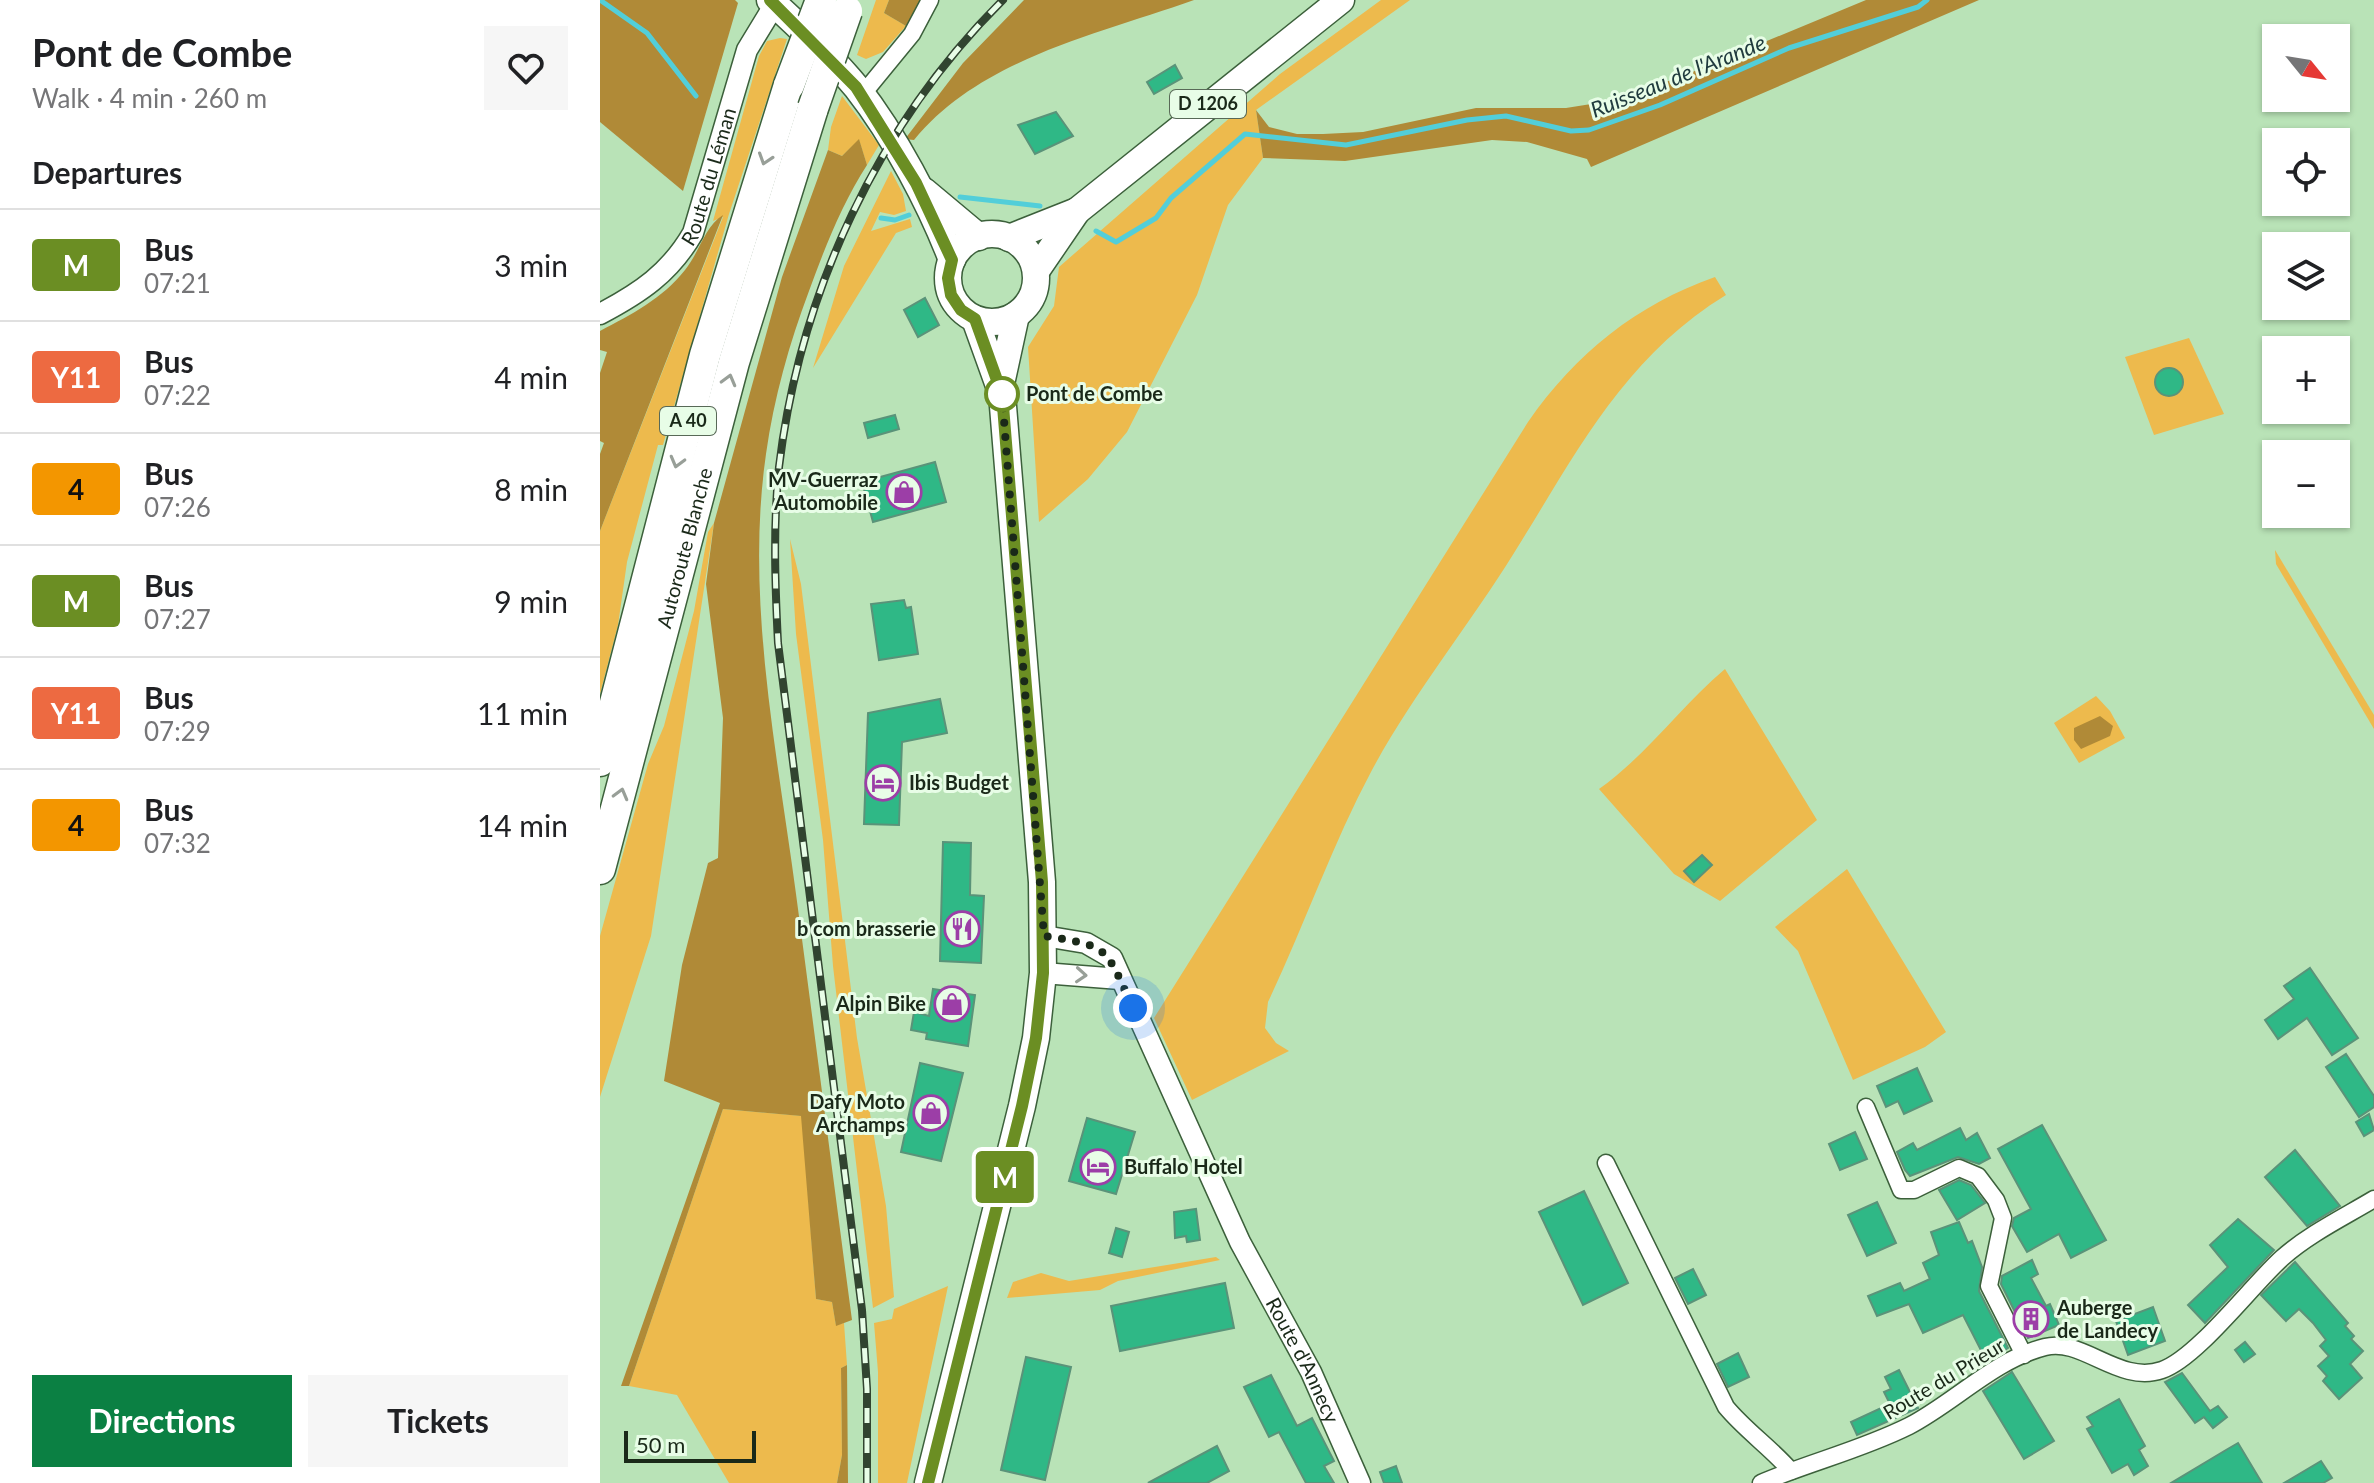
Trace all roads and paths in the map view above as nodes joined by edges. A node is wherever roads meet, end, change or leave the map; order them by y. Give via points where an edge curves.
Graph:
1 (930, 0) edge
2 (1341, 0) edge
3 (772, 2) edge
4 (839, 4) edge
5 (862, 95) junction
6 (916, 183) junction
7 (1077, 211) junction
8 (979, 237) junction
9 (1009, 238) junction
10 (952, 260) junction
11 (1036, 271) junction
12 (600, 314) edge
13 (1016, 315) junction
14 (975, 319) junction
15 (1001, 384) junction
16 (600, 761) edge
17 (600, 869) edge
18 (1044, 936) junction
19 (1043, 973) junction
20 (1120, 979) junction
21 (1866, 1107) dead end
22 (1606, 1163) dead end
23 (2374, 1199) edge
24 (2024, 1355) junction
25 (1791, 1471) junction
26 (928, 1483) edge
27 (1360, 1483) edge
28 (1761, 1483) edge

1 - 5 street via 912,34
2 - 7 main road, D 1206
3 - 5 main road
3 - 12 street, Route du Léman via 747,50 693,233 678,258 650,285
4 -> 16 highway, Autoroute Blanche / A 40, bridge via 789,85 705,355
17 -> 4 highway, Autoroute Blanche / A 40, bridge via 734,362 813,108
5 - 6 main road
6 - 8 main road
6 - 10 main road
7 - 9 main road, D 1206
7 - 11 main road, D 1206
8 - 9 main road
8 - 10 main road
9 - 11 main road via 1028,253
10 - 14 main road via 951,295
11 - 13 main road via 1030,300
13 - 14 main road via 993,323
13 - 15 main road
14 - 15 main road
15 - 18 main road
18 - 19 main road
18 - 20 street, Route d'Annecy via 1103,950
19 -> 20 street
19 - 26 main road via 1022,1106
20 - 27 street, Route d'Annecy via 1240,1242 1317,1384
21 - 24 street via 1901,1190 1914,1190 1959,1168 1978,1176 1996,1200 2003,1218 1989,1286
22 - 25 street via 1726,1407
23 - 24 street, Route du Prieur via 2281,1259 2196,1344 2161,1370 2136,1373 2050,1345
24 - 25 street, Route du Prieur via 1910,1425 1867,1446
25 - 28 street, Route du Prieur

